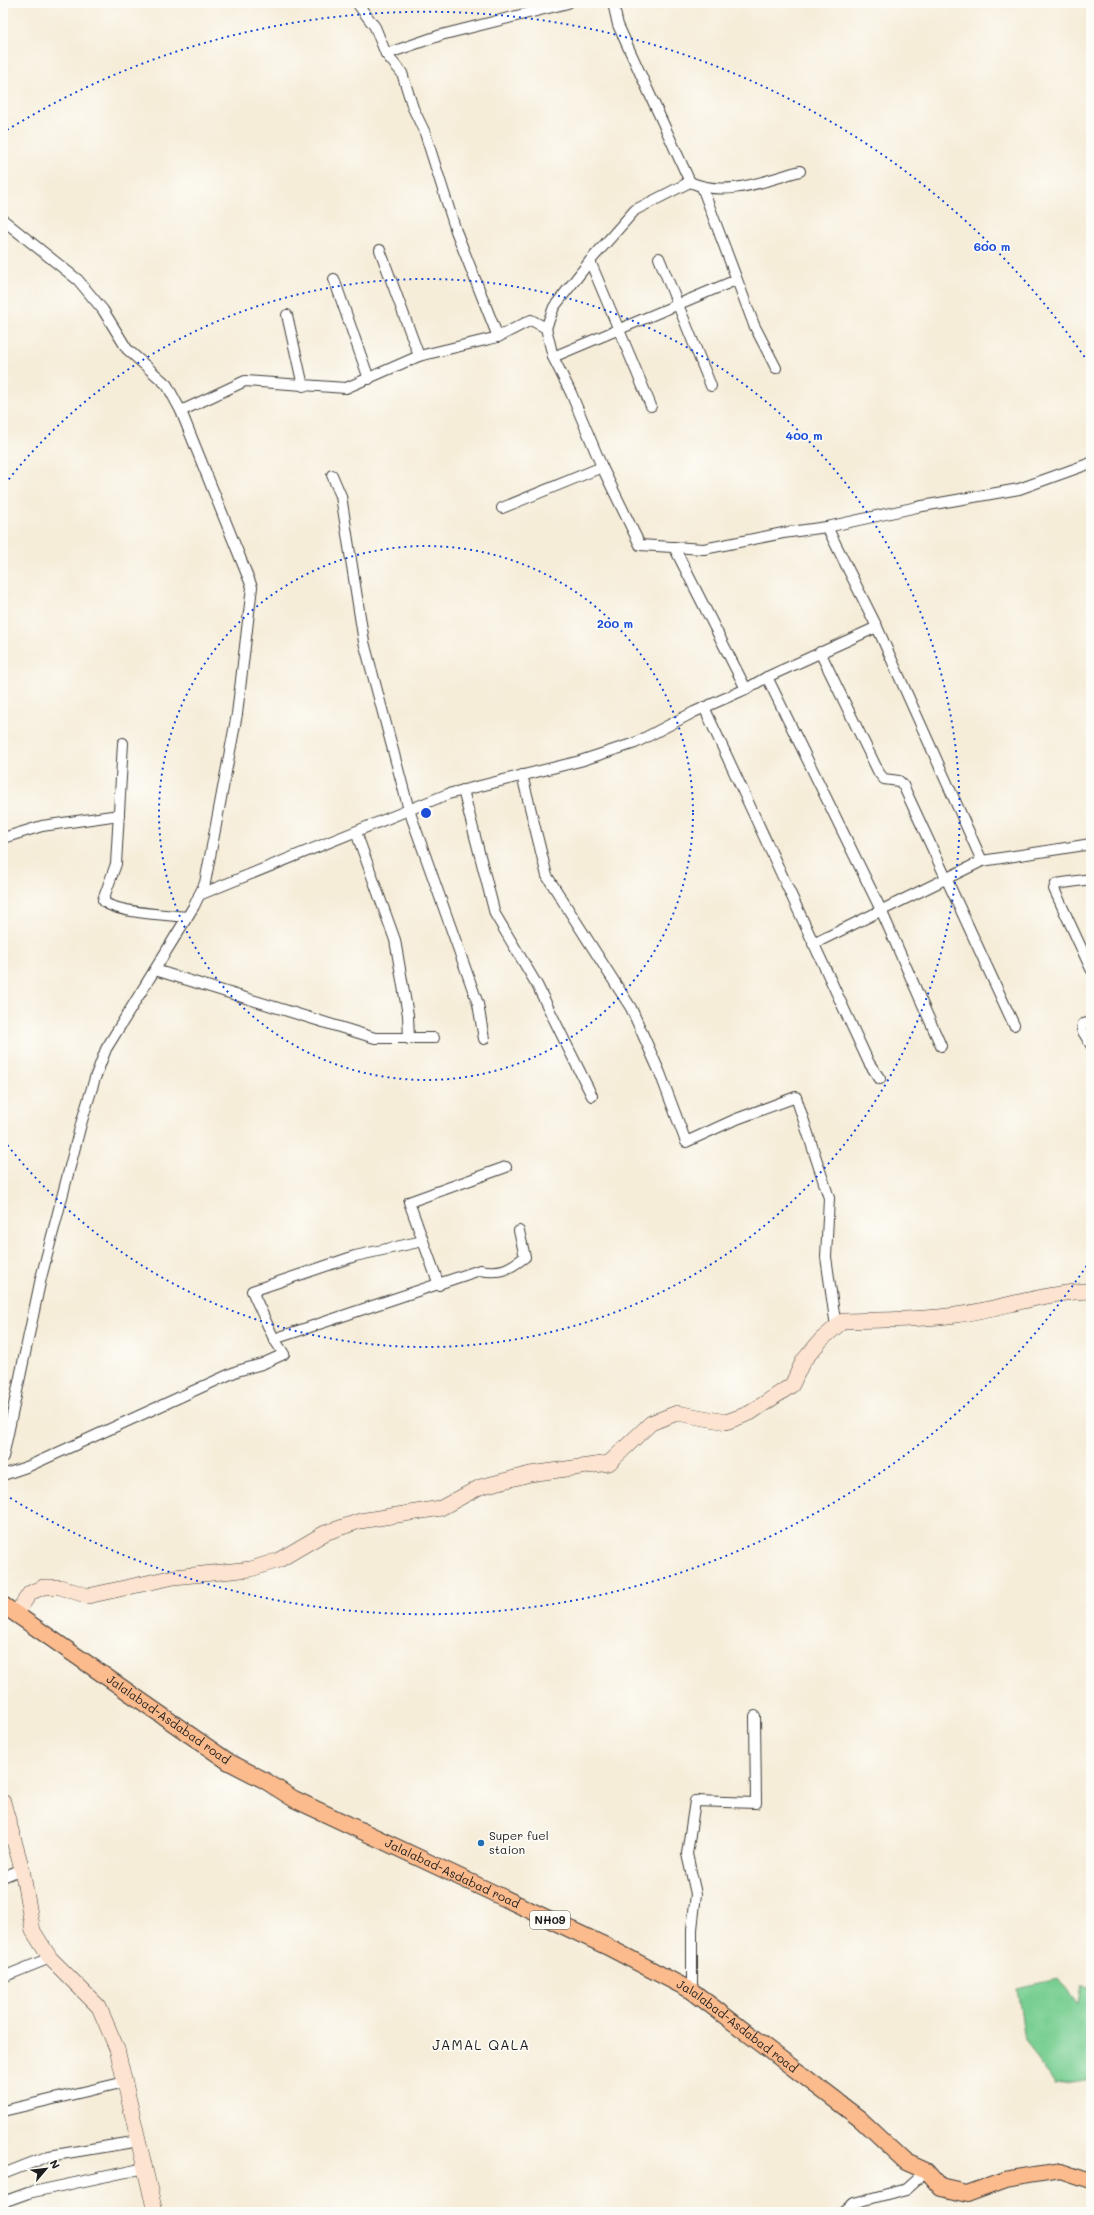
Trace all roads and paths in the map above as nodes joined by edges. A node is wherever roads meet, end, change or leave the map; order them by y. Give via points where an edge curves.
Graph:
1 (357, 3) edge
2 (568, 3) edge
3 (613, 3) edge
4 (386, 54) junction
5 (800, 171) dead end
6 (690, 182) junction
7 (702, 187) junction
8 (3, 220) edge
9 (380, 250) dead end
10 (659, 258) dead end
11 (590, 261) junction
12 (334, 279) dead end
13 (736, 280) junction
14 (677, 305) junction
15 (287, 315) dead end
16 (546, 328) junction
17 (618, 330) junction
18 (498, 336) junction
19 (419, 356) junction
20 (553, 357) junction
21 (776, 368) dead end
22 (369, 379) junction
23 (303, 386) junction
24 (711, 386) dead end
25 (650, 406) dead end
26 (181, 411) junction
27 (1091, 463) edge
28 (602, 467) junction
29 (332, 475) dead end
30 (502, 508) dead end
31 (828, 527) junction
32 (674, 546) junction
33 (877, 627) junction
34 (820, 652) junction
35 (767, 677) junction
36 (746, 689) junction
37 (704, 707) junction
38 (123, 743) dead end
39 (522, 775) junction
40 (463, 790) junction
41 (409, 810) junction
42 (119, 815) junction
43 (356, 832) junction
44 (3, 838) edge
45 (1091, 844) edge
46 (982, 861) junction
47 (947, 878) junction
48 (1091, 879) edge
49 (199, 895) junction
50 (881, 910) junction
51 (187, 917) junction
52 (813, 944) junction
53 (1091, 969) edge
54 (155, 970) junction
55 (1091, 1022) edge
56 (1014, 1025) dead end
57 (434, 1038) dead end
58 (409, 1039) junction
59 (484, 1039) dead end
60 (1091, 1045) edge
61 (941, 1046) dead end
62 (880, 1079) dead end
63 (592, 1096) dead end
64 (506, 1167) dead end
65 (519, 1231) dead end
66 (422, 1241) junction
67 (439, 1286) junction
68 (1091, 1291) edge
69 (836, 1328) junction
70 (274, 1339) junction
71 (3, 1457) edge
72 (3, 1475) edge
73 (7, 1609) edge
74 (755, 1716) dead end
75 (3, 1802) edge
76 (22, 1870) junction
77 (3, 1877) edge
78 (50, 1958) junction
79 (3, 1977) edge
80 (692, 1991) junction
81 (125, 2082) junction
82 (3, 2111) edge
83 (139, 2141) junction
84 (145, 2168) junction
85 (926, 2171) junction
86 (3, 2174) edge
87 (1091, 2181) edge
88 (3, 2202) edge
89 (155, 2212) edge
90 (843, 2212) edge

1 - 4 street via 375,27
2 - 4 street via 441,35
3 - 6 street via 618,25
4 - 18 street via 402,73 413,108 425,132 456,231
5 - 7 street via 733,189
6 - 7 street
6 - 11 street via 635,210
7 - 13 street
8 - 26 street via 78,280 104,310 127,350 167,385
9 - 19 street
10 - 14 street
11 - 16 street via 554,306
11 - 17 street
12 - 22 street
13 - 14 street
13 - 21 street via 754,325
14 - 17 street
14 - 24 street
15 - 23 street
16 - 18 street via 531,320
16 - 20 street
17 - 20 street
17 - 25 street
18 - 19 street
19 - 22 street
20 - 28 street
22 - 23 street via 346,388
23 - 26 street via 245,381
26 - 49 street via 252,587 237,714 205,883
27 - 31 street via 1019,489 918,506
28 - 30 street
28 - 32 street via 640,545
29 - 41 street via 340,496 364,642
31 - 32 street via 704,548
31 - 33 street
32 - 36 street
33 - 34 street
33 - 46 street
34 - 35 street
34 - 47 street via 879,773 884,779 899,781 903,785
35 - 36 street
35 - 50 street
36 - 37 street
37 - 39 street via 635,743 580,761
37 - 52 street
38 - 42 street
39 - 40 street
39 - 69 street via 547,876 631,1008 660,1073 686,1142 734,1120 796,1097 829,1198 826,1257
40 - 41 street
40 - 63 street via 495,914 537,985
41 - 43 street
41 - 59 street via 478,1004
42 - 44 street via 42,826
42 - 51 street via 116,864 103,900 123,910
43 - 49 street
43 - 58 street via 395,940 408,1015
45 - 46 street
46 - 47 street
47 - 50 street
47 - 56 street
48 - 53 street via 1056,884 1054,889
49 - 51 street
50 - 52 street
50 - 61 street
51 - 54 street
52 - 62 street via 869,1063
54 - 58 street via 375,1038
54 - 71 street via 106,1049 81,1124 42,1278
55 - 60 street via 1083,1024 1082,1030
57 - 58 street
64 - 66 street via 409,1202
65 - 67 street via 525,1257 511,1268 495,1273 480,1270
66 - 67 street
66 - 70 street via 355,1256 252,1291
67 - 70 street
68 - 69 street via 1065,1292 957,1315 843,1321
69 - 73 street via 803,1361 792,1385 750,1413 726,1422 678,1414 664,1418 651,1423 609,1463 530,1474 480,1487 441,1508 360,1521 325,1533 279,1560 251,1568 174,1577 88,1596 60,1587 43,1587
70 - 72 street via 284,1354 237,1371 29,1466
73 - 80 main road, Jalalabad-Asdabad road / NH09 via 230,1762 294,1799 608,1947
74 - 80 street via 756,1803 695,1801 687,1854 696,1894 692,1929
75 - 76 street
76 - 77 street
76 - 78 street via 33,1932
78 - 79 street
78 - 81 street via 99,2007 117,2049
80 - 85 main road, Jalalabad-Asdabad road / NH09 via 860,2119 906,2162
81 - 82 street
81 - 83 street
83 - 84 street
83 - 86 street via 49,2156
84 - 88 street via 28,2193
84 - 89 street
85 - 87 main road, Jalalabad-Asdabad road / NH09 via 941,2188 967,2194 1005,2180 1061,2171
85 - 90 street via 906,2189 854,2203

